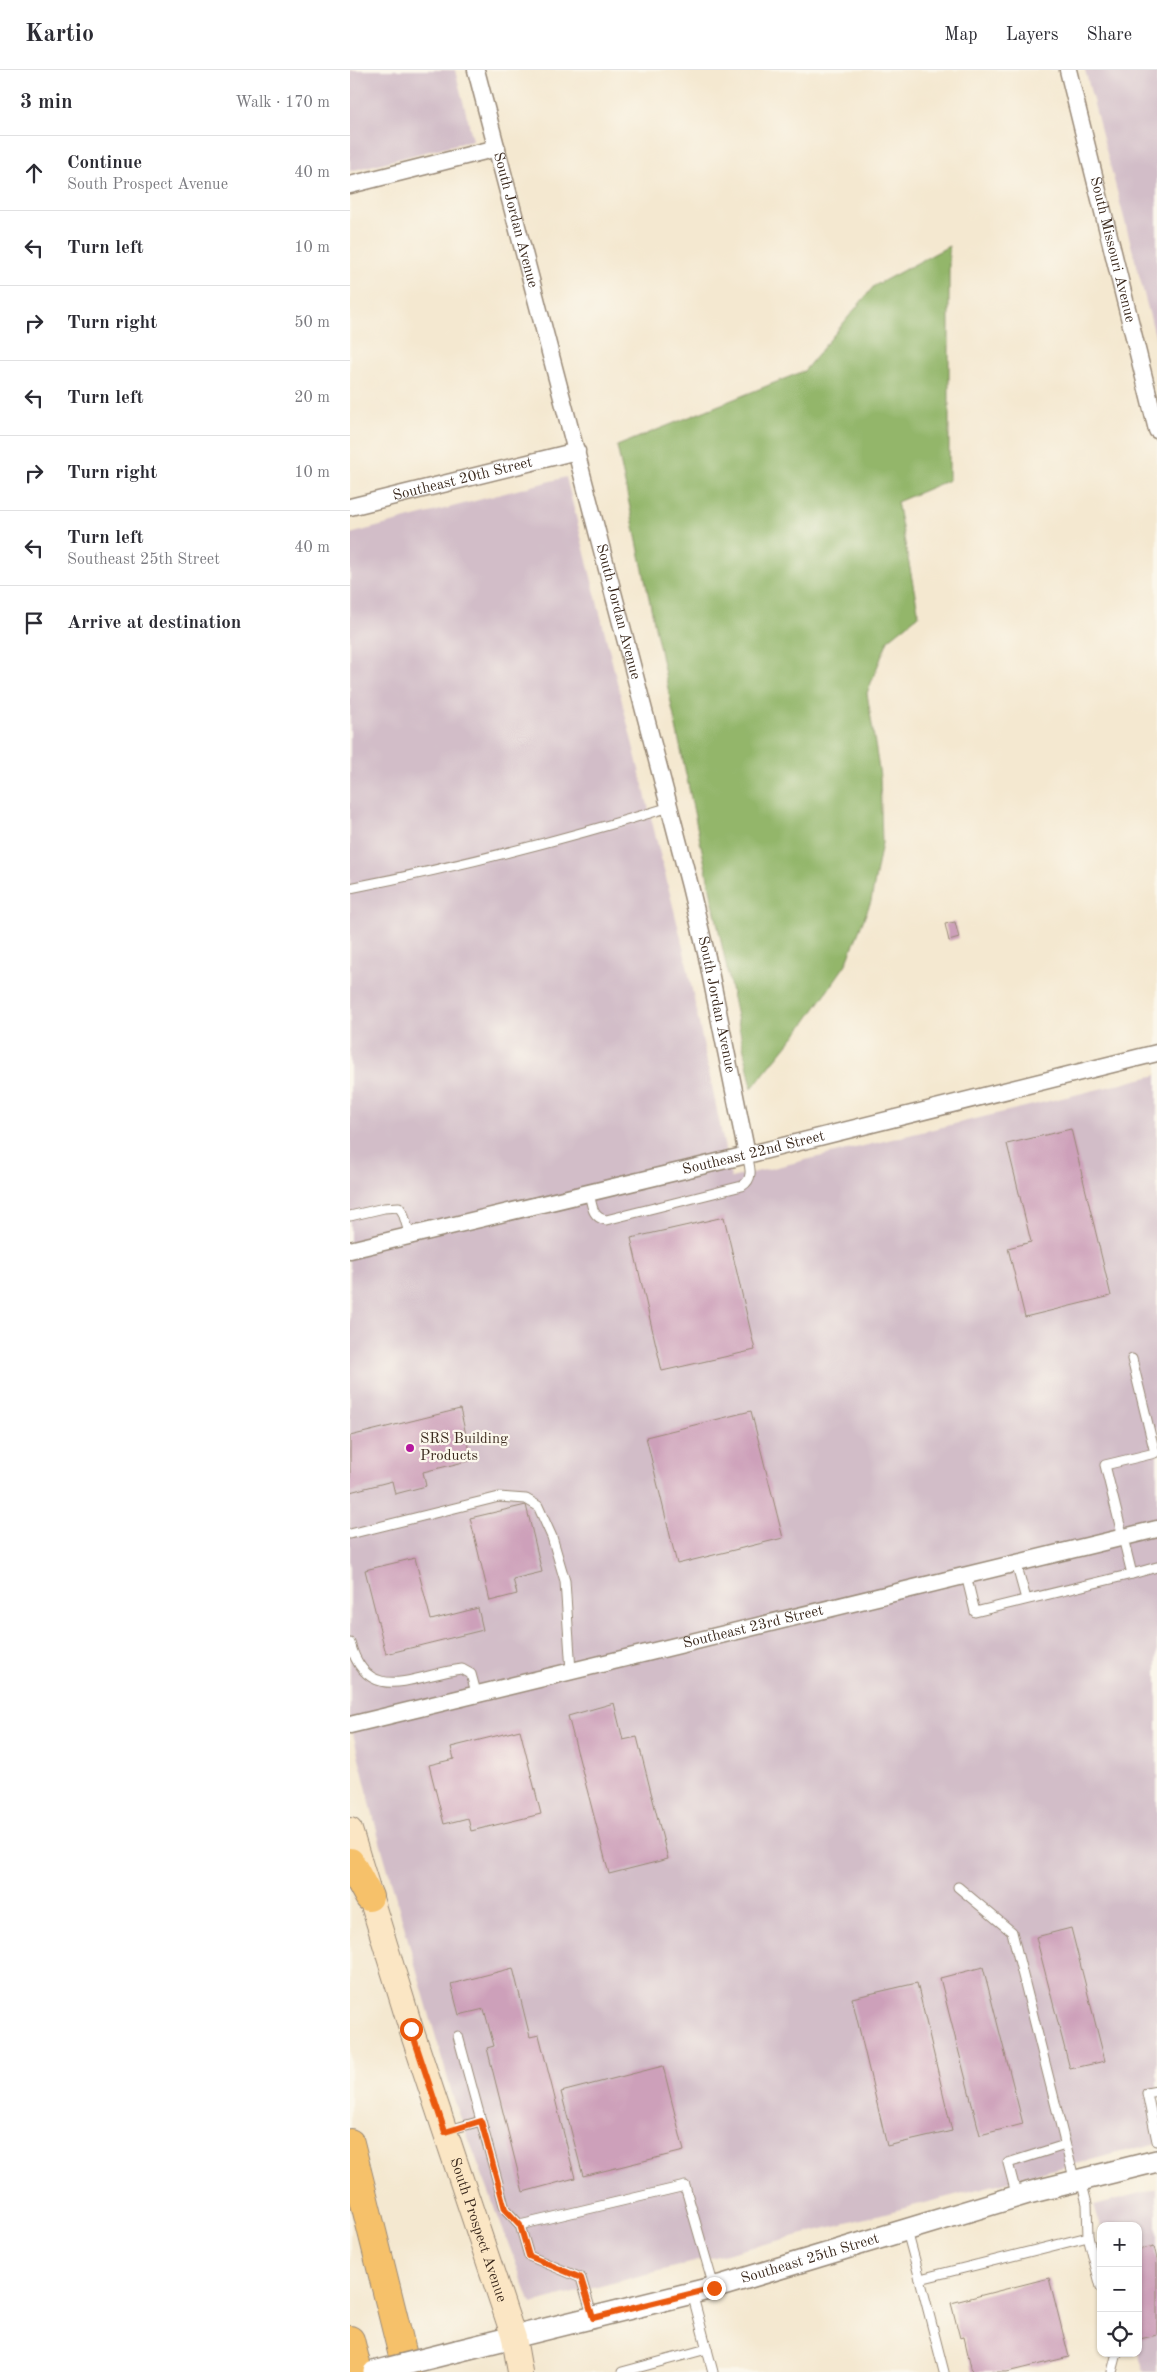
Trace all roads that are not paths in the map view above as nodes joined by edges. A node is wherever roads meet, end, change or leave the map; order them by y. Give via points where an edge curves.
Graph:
1 (476, 70) edge
2 (1068, 70) edge
3 (497, 148) junction
4 (350, 185) edge
5 (1157, 430) edge
6 (577, 450) junction
7 (350, 507) edge
8 (670, 808) junction
9 (350, 888) edge
10 (1157, 1054) edge
11 (747, 1155) junction
12 (589, 1193) junction
13 (350, 1216) edge
14 (410, 1236) junction
15 (350, 1250) edge
16 (1132, 1359) dead end
17 (1157, 1529) edge
18 (350, 1534) edge
19 (1122, 1537) junction
20 (1016, 1563) junction
21 (1157, 1568) edge
22 (1132, 1574) junction
23 (966, 1575) junction
24 (1026, 1599) junction
25 (350, 1643) edge
26 (571, 1671) junction
27 (477, 1696) junction
28 (350, 1725) edge
29 (350, 1830) edge
30 (350, 1862) edge
31 (958, 1887) dead end
32 (369, 1897) junction
33 (458, 2036) dead end
34 (1157, 2091) edge
35 (481, 2121) junction
36 (445, 2132) junction
37 (1157, 2141) edge
38 (350, 2143) edge
39 (1065, 2145) junction
40 (1157, 2161) edge
41 (1078, 2181) junction
42 (1017, 2197) junction
43 (520, 2225) junction
44 (907, 2231) junction
45 (1088, 2236) junction
46 (1097, 2271) edge
47 (920, 2279) junction
48 (714, 2288) junction
49 (692, 2293) junction
50 (593, 2318) junction
51 (514, 2338) junction
52 (350, 2340) edge
53 (707, 2349) junction
54 (1116, 2357) edge
55 (358, 2372) edge
56 (374, 2372) edge
57 (407, 2372) edge
58 (520, 2372) edge
59 (622, 2372) edge
60 (713, 2372) edge
61 (944, 2372) edge
62 (1112, 2372) edge

1 - 3 street, South Jordan Avenue
2 - 5 street, South Missouri Avenue
3 - 4 street
3 - 6 street, South Jordan Avenue
6 - 7 street, Southeast 20th Street
6 - 8 street, South Jordan Avenue
8 - 9 lane
8 - 11 street, South Jordan Avenue via 707,957
10 - 11 street, Southeast 22nd Street
11 - 12 street, Southeast 22nd Street
11 - 12 lane via 751,1176 742,1186 606,1220 595,1215
12 - 14 street, Southeast 22nd Street
13 - 14 lane via 399,1208
14 - 15 street, Southeast 22nd Street
16 - 19 lane via 1155,1453 1105,1465
17 - 19 street, Southeast 23rd Street
18 - 26 lane via 498,1497 526,1499 538,1506 552,1537 565,1581
19 - 20 street, Southeast 23rd Street
19 - 22 lane
20 - 23 street, Southeast 23rd Street
20 - 24 lane
21 - 22 lane
22 - 24 lane
23 - 24 lane via 976,1612
23 - 26 street, Southeast 23rd Street
25 - 27 lane via 362,1671 377,1681 395,1684 462,1669 471,1674
26 - 27 street, Southeast 23rd Street
27 - 28 street, Southeast 23rd Street
29 - 32 main road, South Prospect Avenue
30 - 32 highway
31 - 39 lane via 1012,1932
32 - 36 main road, South Prospect Avenue
33 - 35 lane
34 - 37 lane via 1147,2093
35 - 36 lane
35 - 43 lane via 505,2209
36 - 51 main road, South Prospect Avenue
38 - 57 highway
39 - 41 lane
39 - 42 lane via 1008,2163
40 - 41 street, Southeast 25th Street
41 - 42 street, Southeast 25th Street
41 - 45 lane via 1088,2204
42 - 44 street, Southeast 25th Street
43 - 48 lane via 685,2186
43 - 50 lane via 529,2256 581,2278
44 - 47 lane
44 - 48 street, Southeast 25th Street
45 - 46 lane
45 - 47 lane
47 - 61 lane
48 - 49 street, Southeast 25th Street
49 - 50 street, Southeast 25th Street
49 - 53 lane
50 - 51 street, Southeast 25th Street
51 - 56 street, Southeast 25th Street, bridge
51 - 58 main road, South Prospect Avenue
52 - 55 highway
53 - 59 lane
53 - 60 lane
54 - 62 lane

